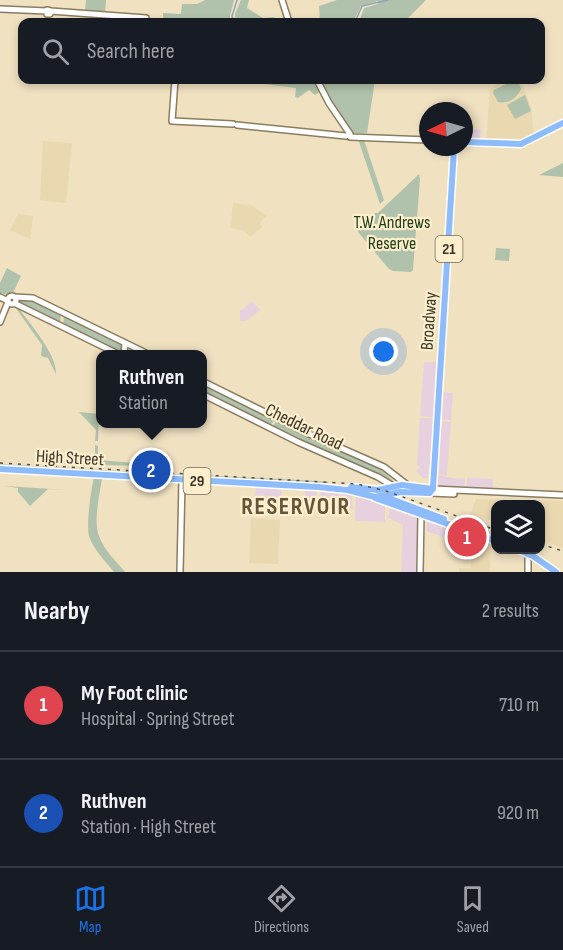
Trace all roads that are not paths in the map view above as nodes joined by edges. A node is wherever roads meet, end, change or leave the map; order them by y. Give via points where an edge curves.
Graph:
1 (283, 0) edge
2 (0, 9) edge
3 (112, 18) edge
4 (288, 18) edge
5 (175, 84) edge
6 (319, 84) edge
7 (563, 125) edge
8 (347, 134) junction
9 (419, 140) edge
10 (473, 143) edge
11 (453, 156) edge
12 (0, 296) edge
13 (10, 302) junction
14 (62, 312) junction
15 (0, 322) edge
16 (62, 327) junction
17 (125, 343) junction
18 (110, 350) edge
19 (124, 350) edge
20 (140, 350) edge
21 (207, 383) edge
22 (207, 396) edge
23 (275, 417) junction
24 (271, 428) junction
25 (378, 465) junction
26 (0, 469) edge
27 (182, 480) junction
28 (385, 486) junction
29 (411, 486) junction
30 (318, 487) junction
31 (354, 487) junction
32 (429, 490) junction
33 (395, 492) junction
34 (563, 495) edge
35 (382, 497) junction
36 (421, 512) junction
37 (491, 540) edge
38 (526, 554) edge
39 (529, 556) junction
40 (180, 572) edge
41 (420, 572) edge
42 (528, 572) edge
43 (556, 572) edge

1 - 4 main road
2 - 3 main road
5 - 8 main road via 173,121
6 - 8 main road
7 - 10 main road via 521,144
8 - 9 main road
11 - 32 main road, Broadway / 21
12 - 13 main road
13 - 14 main road via 30,297
13 - 15 main road
13 - 16 main road
14 - 16 main road
14 - 17 main road
16 - 18 main road
17 - 19 main road
17 - 20 main road
21 - 23 main road, Cheddar Road
22 - 24 main road, Cheddar Road
23 - 24 main road
23 - 25 main road, Cheddar Road
24 - 28 main road, Cheddar Road
25 - 29 main road, Cheddar Road
25 - 33 main road, Cheddar Road via 392,478
26 - 27 main road, High Street / 29
27 - 30 main road, High Street / 29
27 - 40 main road
28 - 31 main road, High Street / 29 via 376,490
28 - 33 main road, High Street / 29
28 - 35 main road
29 - 32 main road, High Street
29 - 33 main road, High Street / 29
30 - 31 main road, High Street / 29
30 - 35 main road, High Street / 29
31 - 35 main road
32 - 33 main road, High Street / 29
32 - 34 main road, High Street / 29
33 - 35 main road, High Street / 29
33 - 36 main road
35 - 36 main road
36 - 37 main road
36 - 41 main road
38 - 39 main road
39 - 42 main road
39 - 43 main road

